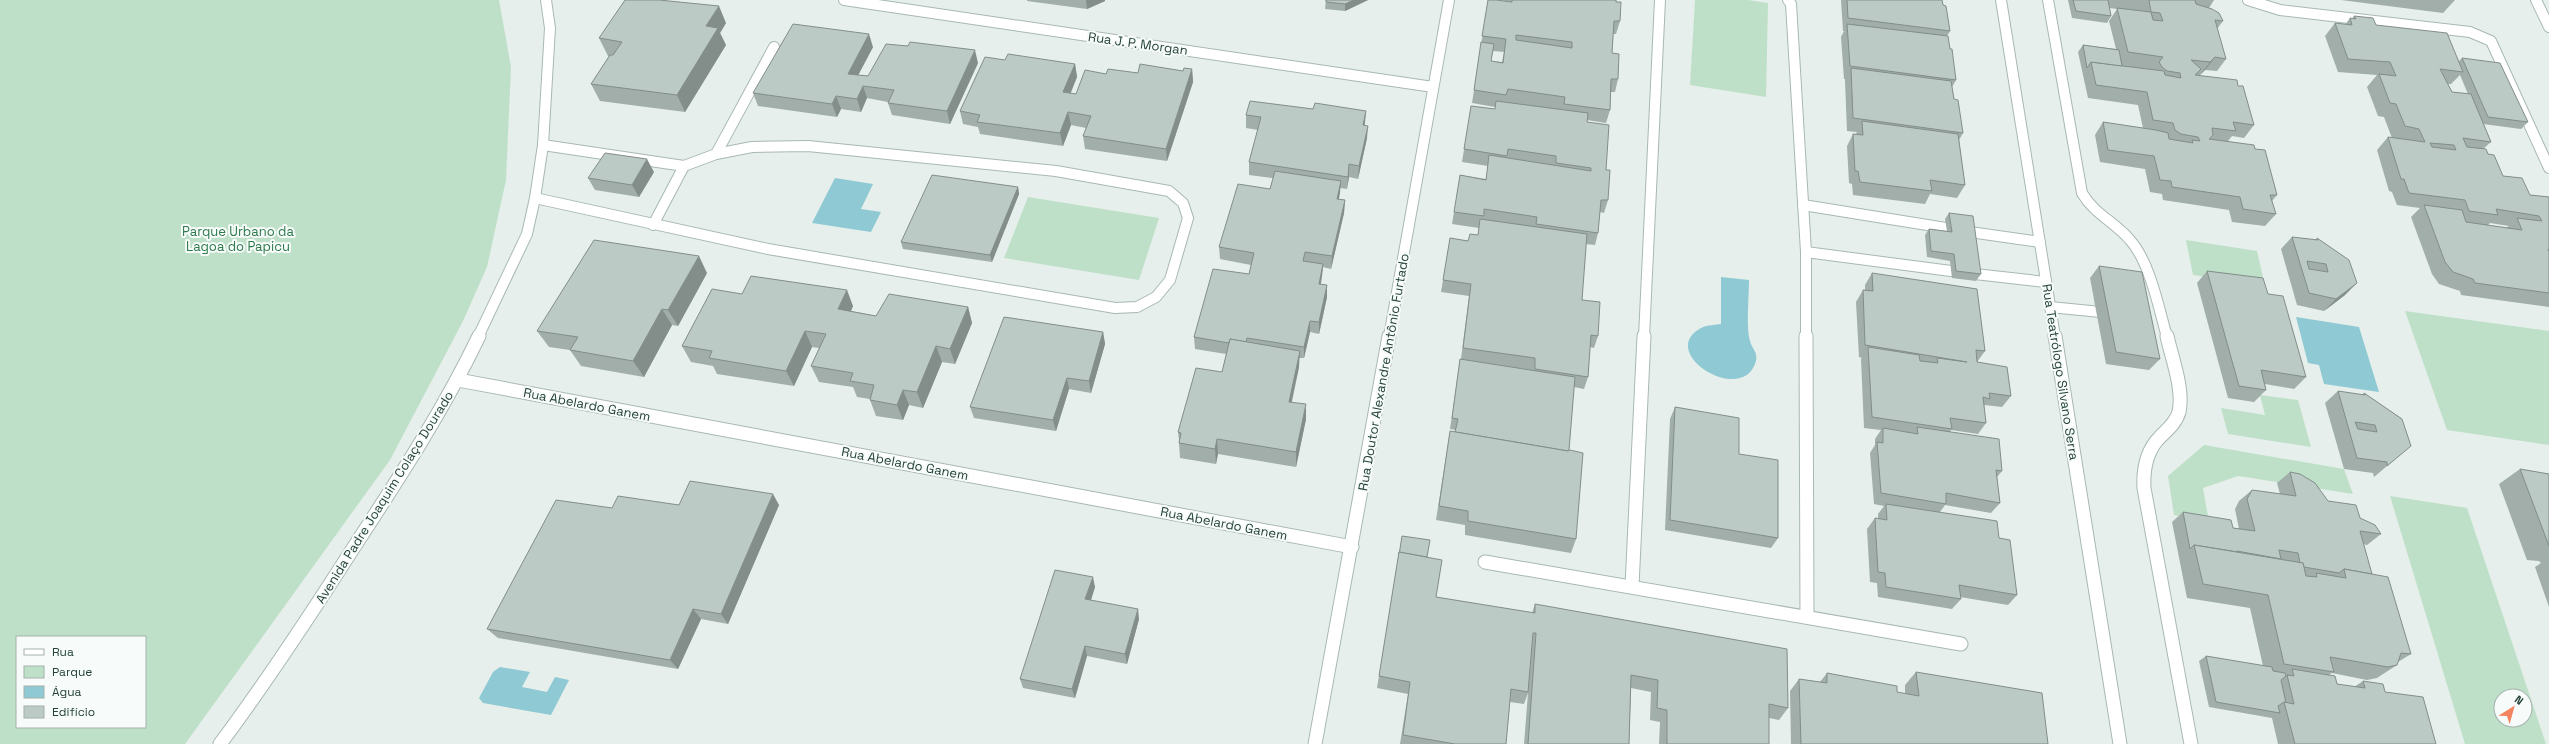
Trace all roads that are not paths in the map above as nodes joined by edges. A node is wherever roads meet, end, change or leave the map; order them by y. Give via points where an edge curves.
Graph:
1 (546, 0) edge
2 (844, 0) edge
3 (1449, 0) edge
4 (1660, 0) edge
5 (1788, 0) edge
6 (2001, 0) edge
7 (2048, 0) edge
8 (2248, 0) edge
9 (2536, 0) edge
10 (2549, 27) edge
11 (774, 47) dead end
12 (1433, 87) junction
13 (543, 145) junction
14 (716, 154) junction
15 (684, 166) junction
16 (2549, 168) edge
17 (536, 198) junction
18 (1803, 205) junction
19 (653, 225) junction
20 (1946, 228) dead end
21 (1970, 232) edge
22 (2040, 242) junction
23 (1806, 252) junction
24 (1951, 271) dead end
25 (1975, 274) edge
26 (2046, 282) junction
27 (2050, 307) junction
28 (2123, 314) edge
29 (2146, 317) edge
30 (2162, 318) junction
31 (458, 380) junction
32 (1352, 547) junction
33 (1484, 562) dead end
34 (1632, 586) junction
35 (1807, 616) junction
36 (1961, 644) dead end
37 (220, 744) edge
38 (1315, 744) edge
39 (2120, 744) edge
40 (2191, 744) edge

1 - 13 street, Avenida Padre Joaquim Colaço Dourado via 550,28
2 - 12 street, Rua J. P. Morgan
3 - 12 street, Rua Doutor Alexandre Antônio Furtado
4 - 34 street
5 - 18 street via 1791,4
6 - 22 street, Rua Teatrólogo Silvano Serra
7 - 30 street via 2082,193 2092,208 2127,235 2136,247
8 - 16 street via 2280,10 2470,32 2486,37 2491,41
9 - 10 street
11 - 14 street
12 - 32 street, Rua Doutor Alexandre Antônio Furtado
13 - 15 street
13 - 17 street, Avenida Padre Joaquim Colaço Dourado
14 - 15 street
14 - 19 street via 752,147 808,146 1056,171 1169,191 1183,203 1188,218 1170,280 1156,296 1137,307 1115,308 896,271
15 - 19 street
17 - 19 street via 590,208
17 - 31 street, Avenida Padre Joaquim Colaço Dourado via 527,234
18 - 20 street
18 - 23 street
21 - 22 street
22 - 26 street, Rua Teatrólogo Silvano Serra
23 - 24 street
23 - 35 street
25 - 26 street
26 - 27 street, Rua Teatrólogo Silvano Serra
27 - 28 street
27 - 39 street, Rua Teatrólogo Silvano Serra
29 - 30 street
30 - 40 street via 2181,397 2179,412 2173,424 2156,441 2147,456 2143,469 2144,488
31 - 32 street, Rua Abelardo Ganem
31 - 37 street, Avenida Padre Joaquim Colaço Dourado via 431,428 261,690
32 - 38 street, Rua Doutor Alexandre Antônio Furtado
33 - 34 street
34 - 35 street
35 - 36 street

